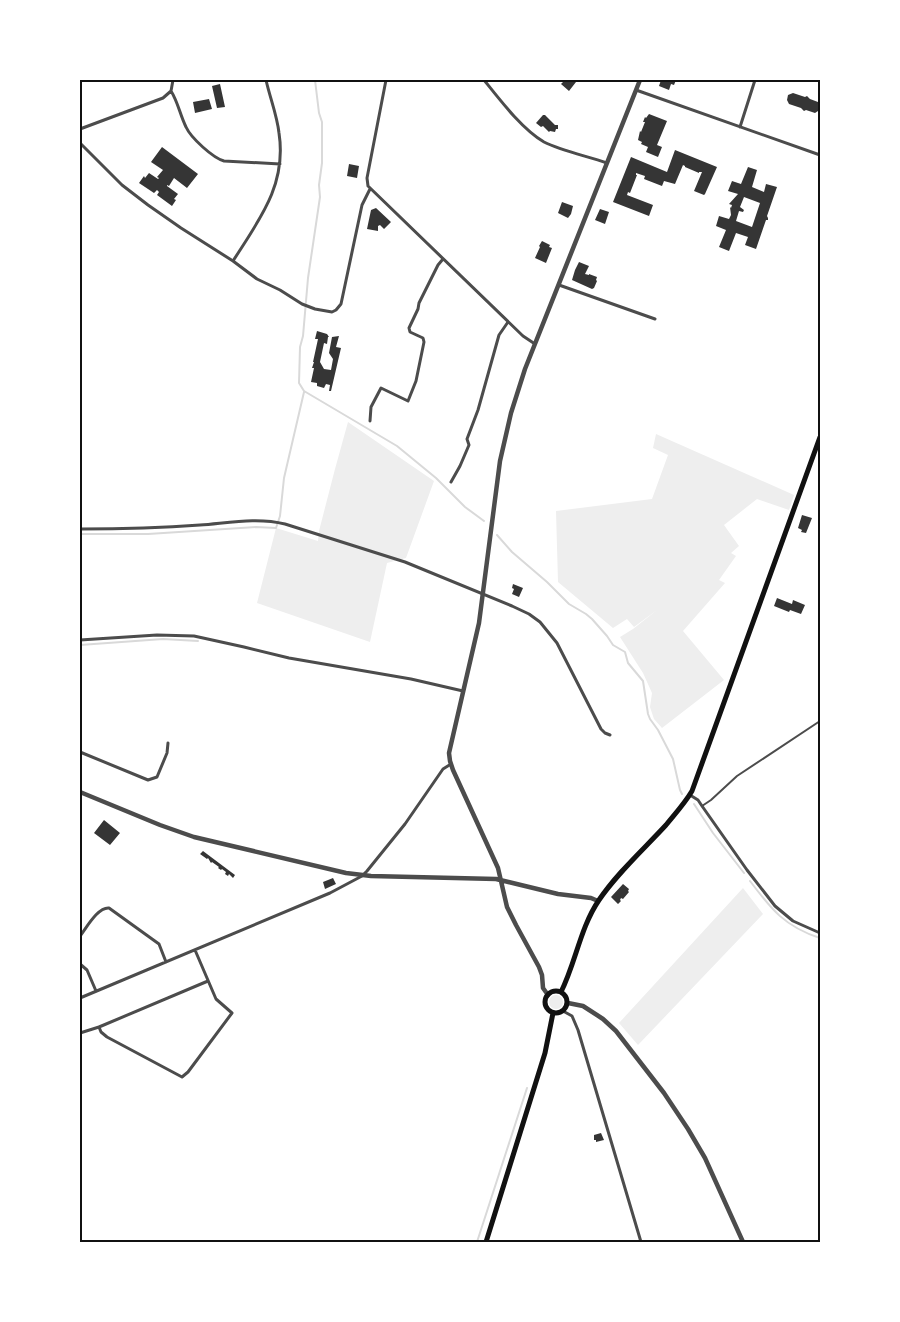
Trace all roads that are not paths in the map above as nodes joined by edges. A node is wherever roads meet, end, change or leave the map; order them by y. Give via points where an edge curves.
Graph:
1 (173, 80) edge
2 (266, 80) edge
3 (386, 80) edge
4 (484, 80) edge
5 (640, 80) edge
6 (755, 80) edge
7 (636, 90) junction
8 (170, 91) junction
9 (740, 127) junction
10 (80, 129) edge
11 (80, 143) edge
12 (820, 155) edge
13 (607, 163) junction
14 (280, 164) junction
15 (370, 189) junction
16 (443, 259) junction
17 (233, 261) junction
18 (558, 285) junction
19 (655, 319) dead end
20 (508, 322) junction
21 (535, 344) junction
22 (370, 421) dead end
23 (820, 437) edge
24 (451, 482) dead end
25 (80, 530) edge
26 (483, 595) junction
27 (80, 640) edge
28 (464, 691) junction
29 (820, 721) edge
30 (610, 735) dead end
31 (168, 743) dead end
32 (80, 752) edge
33 (451, 764) junction
34 (80, 792) edge
35 (688, 797) junction
36 (702, 806) junction
37 (362, 876) junction
38 (502, 880) junction
39 (598, 901) junction
40 (820, 933) edge
41 (80, 936) edge
42 (196, 950) junction
43 (166, 962) junction
44 (80, 964) edge
45 (208, 981) junction
46 (96, 991) junction
47 (561, 992) junction
48 (548, 995) junction
49 (80, 998) edge
50 (568, 1003) junction
51 (564, 1011) junction
52 (553, 1013) junction
53 (99, 1027) junction
54 (80, 1033) edge
55 (486, 1242) edge
56 (641, 1242) edge
57 (743, 1242) edge

1 - 8 street
2 - 14 street via 280,134
3 - 15 street via 367,178
4 - 13 street via 536,137
5 - 7 street
6 - 9 street
7 - 9 street
7 - 13 street
8 - 10 street via 158,101
8 - 14 street via 189,132 212,155 224,161
9 - 12 street
11 - 17 street via 141,200
13 - 18 street
14 - 17 street via 267,207
15 - 16 street
15 - 17 street via 362,205 341,304 336,310 328,312 307,307 257,279
16 - 20 street
16 - 22 street via 409,328 424,342 408,401 381,388 371,407
18 - 19 street
18 - 21 street
20 - 21 street
20 - 24 street via 499,334 467,439 469,445
21 - 26 street via 517,392 500,461
23 - 35 main road
25 - 26 street via 279,522 405,562
26 - 28 street
26 - 30 street via 522,611 546,629 601,729
27 - 28 street via 194,636 282,657
28 - 33 street via 449,753
29 - 36 lane via 737,776
31 - 32 street via 157,777 148,780
33 - 37 street via 443,769 405,824
33 - 38 street
34 - 37 street via 160,826 204,840
35 - 36 street via 698,800
35 - 39 main road
36 - 40 street via 775,906 793,921
37 - 38 street
37 - 42 street
38 - 39 street
38 - 48 street via 507,907 539,967
39 - 47 main road
41 - 43 street via 100,911 109,908 158,944
42 - 43 street
42 - 45 street
43 - 46 street
44 - 46 street via 87,970
45 - 53 street
45 - 53 street via 216,999 232,1013 182,1077 107,1037
46 - 49 street
47 - 48 main road via 554,991
47 - 50 main road
48 - 52 main road via 545,1006
50 - 51 main road
50 - 57 street via 583,1006 603,1019 664,1093 705,1158
51 - 52 main road
51 - 56 street via 573,1018
52 - 55 main road via 545,1053
53 - 54 street

